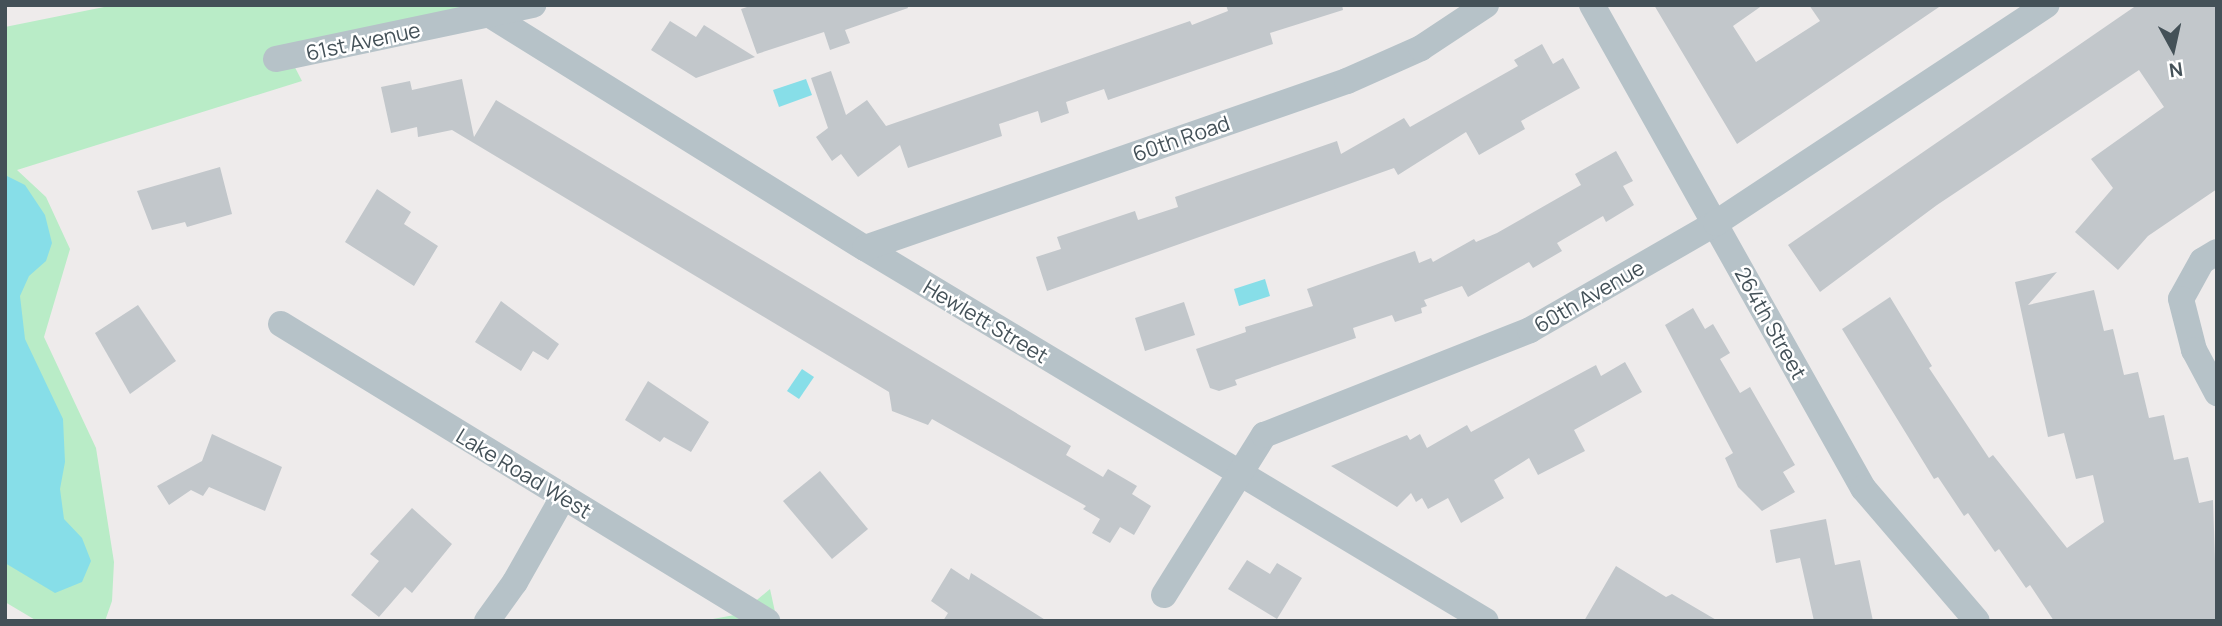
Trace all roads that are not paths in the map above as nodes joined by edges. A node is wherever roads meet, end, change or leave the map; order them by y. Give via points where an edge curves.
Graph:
1 (533, 5) edge
2 (1486, 5) edge
3 (1592, 5) edge
4 (2046, 5) edge
5 (490, 15) junction
6 (275, 59) dead end
7 (1716, 223) junction
8 (864, 248) junction
9 (2217, 252) edge
10 (281, 324) dead end
11 (2217, 393) edge
12 (1241, 473) junction
13 (563, 497) junction
14 (1164, 595) dead end
15 (486, 621) edge
16 (767, 621) edge
17 (1486, 621) edge
18 (1977, 621) edge

1 - 5 street, 61st Avenue
2 - 8 street, 60th Road via 1421,48 1348,81
3 - 7 street, 264th Street
4 - 7 street, 60th Avenue
5 - 6 street, 61st Avenue
5 - 8 street, Hewlett Street
7 - 12 street, 60th Avenue via 1530,330 1264,435
7 - 18 street, 264th Street via 1863,488
8 - 12 street, Hewlett Street
9 - 11 street via 2202,261 2181,299 2194,349
10 - 13 street, Lake Road West
12 - 14 street, 60th Avenue
12 - 17 street, Hewlett Street
13 - 15 street via 515,582
13 - 16 street, Lake Road West

